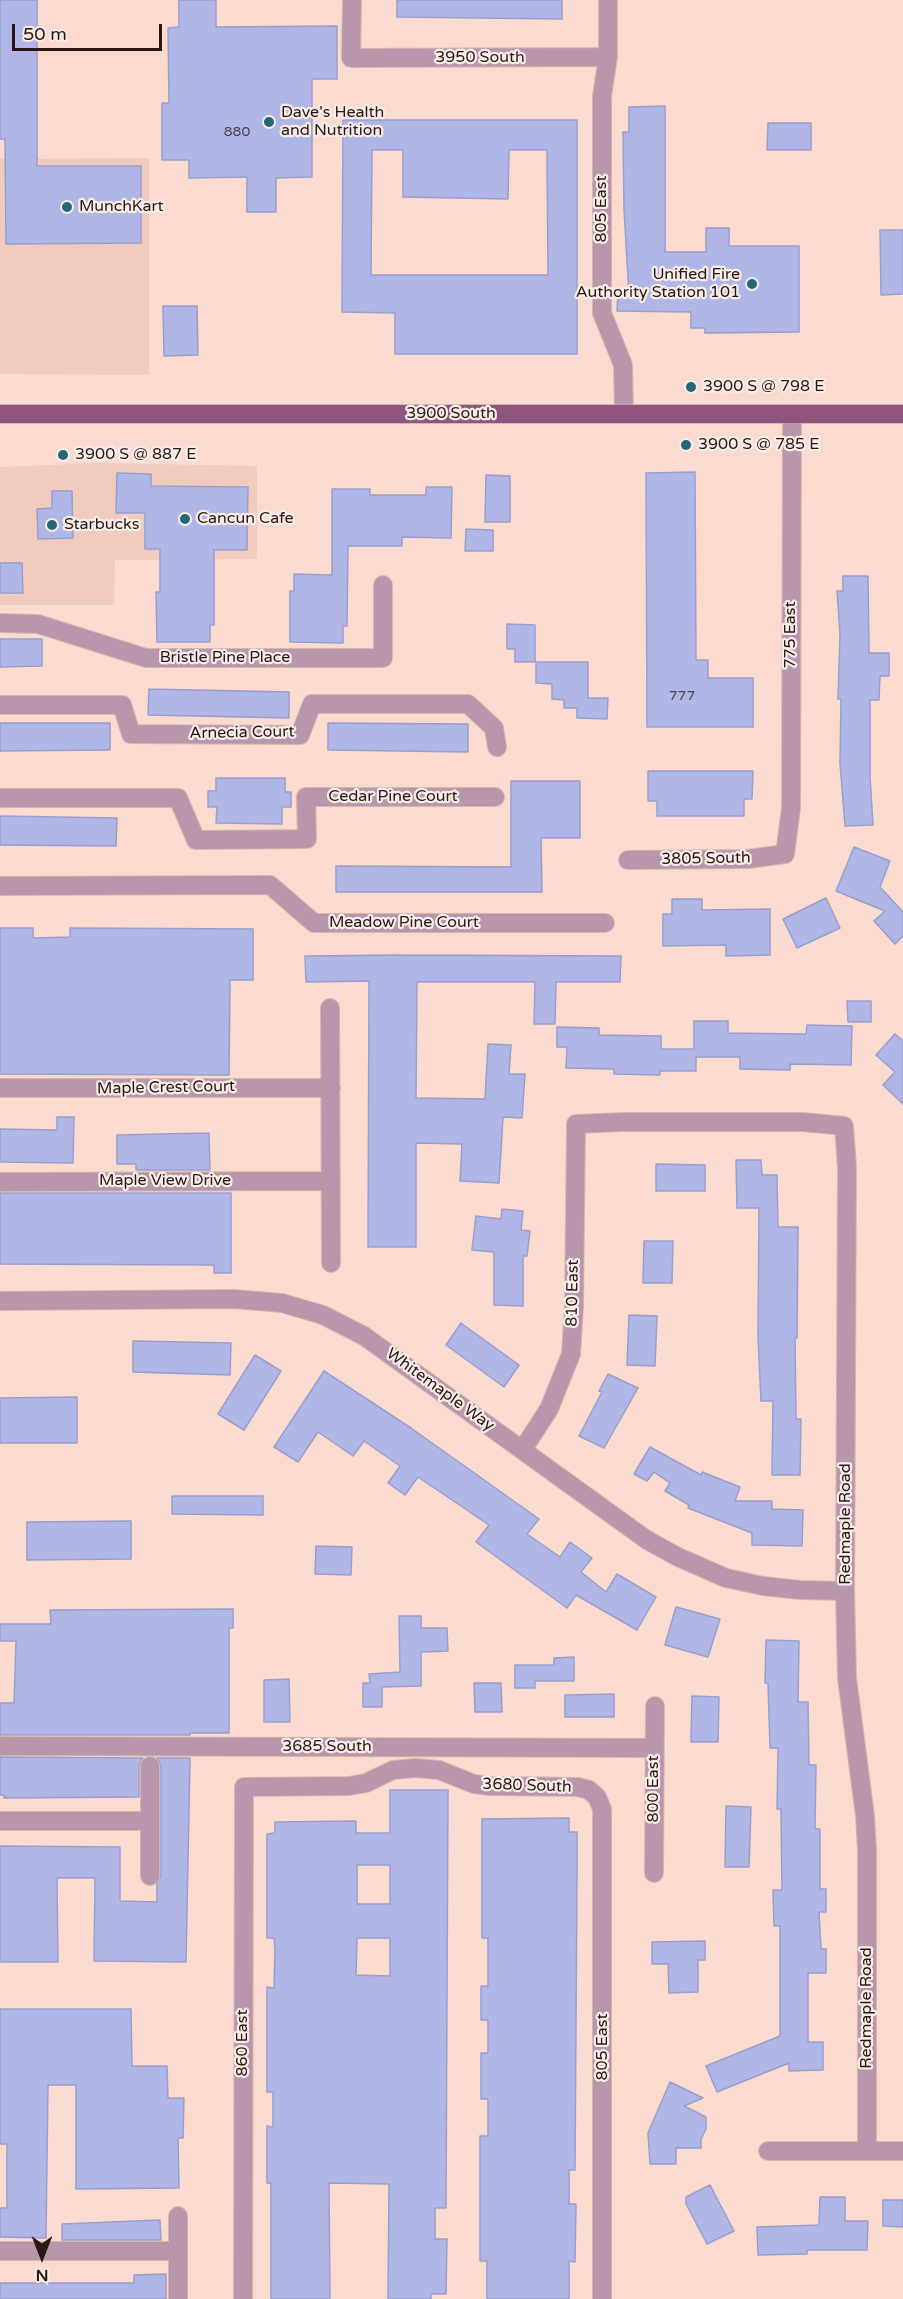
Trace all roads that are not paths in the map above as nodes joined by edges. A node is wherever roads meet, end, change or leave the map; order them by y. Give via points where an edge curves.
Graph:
1 (352, 0) edge
2 (609, 0) edge
3 (609, 57) junction
4 (0, 414) edge
5 (624, 414) junction
6 (792, 414) junction
7 (903, 414) edge
8 (383, 585) dead end
9 (0, 623) edge
10 (0, 705) edge
11 (497, 747) dead end
12 (495, 797) dead end
13 (0, 798) edge
14 (784, 854) joint
15 (628, 860) dead end
16 (0, 886) edge
17 (605, 923) dead end
18 (330, 1008) dead end
19 (0, 1088) edge
20 (331, 1088) junction
21 (576, 1124) joint
22 (331, 1181) junction
23 (0, 1182) edge
24 (331, 1263) dead end
25 (0, 1301) edge
26 (523, 1449) junction
27 (845, 1591) junction
28 (655, 1706) dead end
29 (0, 1746) edge
30 (654, 1748) junction
31 (150, 1766) dead end
32 (244, 1787) joint
33 (597, 1797) joint
34 (0, 1821) edge
35 (150, 1821) junction
36 (654, 1873) dead end
37 (150, 1876) dead end
38 (768, 2151) dead end
39 (867, 2151) junction
40 (903, 2151) edge
41 (178, 2216) dead end
42 (0, 2251) edge
43 (178, 2251) junction
44 (178, 2299) edge
45 (243, 2299) edge
46 (602, 2299) edge

1 - 3 street, 3950 South via 351,58
2 - 3 street, 805 East
3 - 5 street, 805 East via 602,96 602,313 623,365
4 - 5 main road, 3900 South
5 - 6 main road, 3900 South
6 - 7 main road, 3900 South
6 - 14 street, 775 East via 791,808
8 - 9 street, Bristle Pine Place via 383,658 146,658 38,624
10 - 11 street, Arnecia Court via 122,705 130,734 300,735 312,705 468,705 494,728
12 - 13 street, Cedar Pine Court via 306,797 307,839 207,840 196,840 178,798
14 - 15 street, 3805 South via 748,860
16 - 17 street, Meadow Pine Court via 270,885 314,923
18 - 20 street
19 - 20 street, Maple Crest Court
20 - 22 street
21 - 26 street, 810 East via 571,1354 549,1409
21 - 27 street, Redmaple Road via 781,1122 844,1126 848,1167
22 - 23 street, Maple View Drive
22 - 24 street
25 - 26 street, Whitemaple Way via 234,1299 282,1303 323,1315 364,1336
26 - 27 street, Whitemaple Way via 647,1540 678,1557 726,1578 763,1586
27 - 39 street, Redmaple Road via 847,1678 867,1850
28 - 30 street, 800 East
29 - 30 street, 3685 South
30 - 36 street, 800 East
31 - 35 street
32 - 33 street, 3680 South via 349,1786 393,1770 416,1768 439,1770 490,1786 578,1787
32 - 45 street, 860 East
33 - 46 street, 805 East via 604,1824
34 - 35 street
35 - 37 street
38 - 39 street
39 - 40 street
41 - 43 street
42 - 43 street
43 - 44 street

